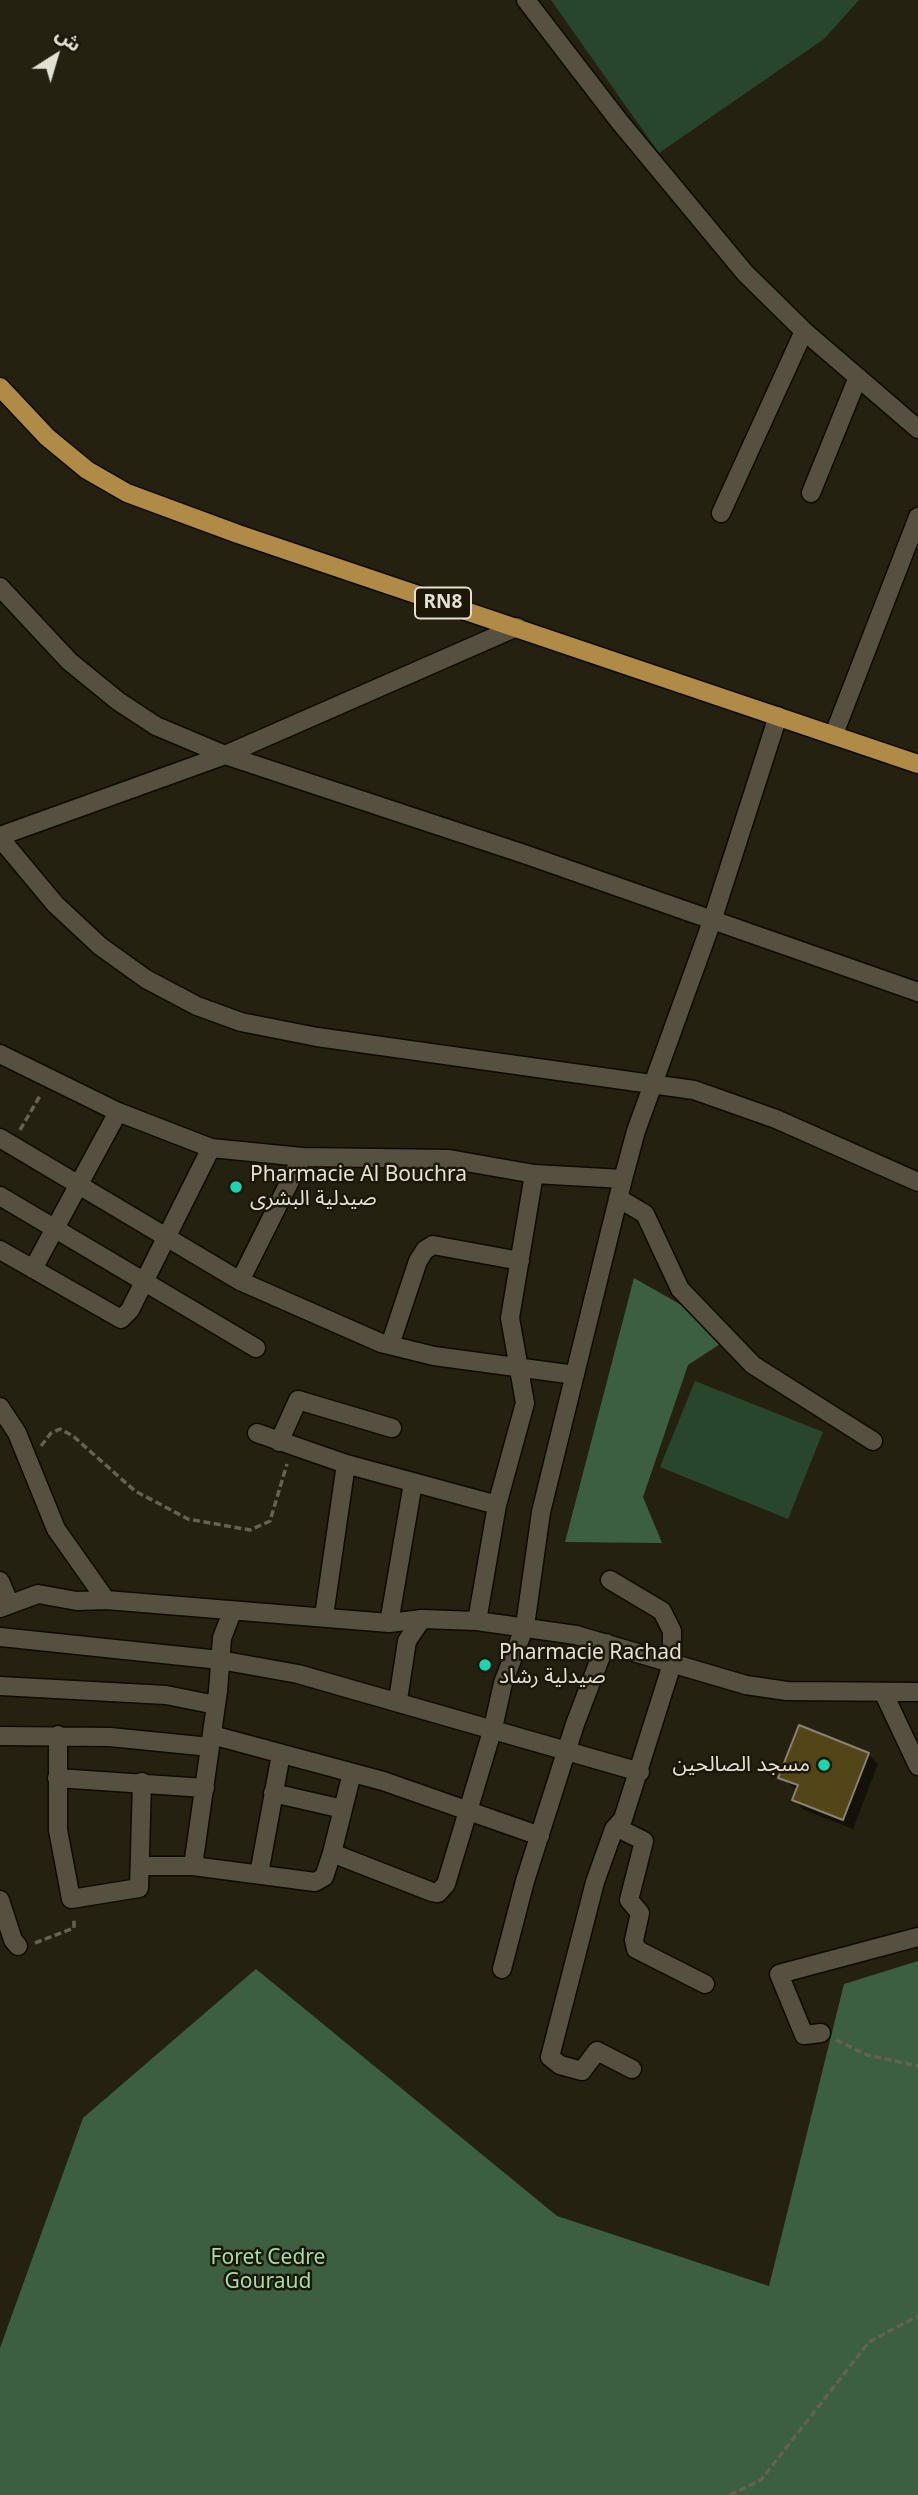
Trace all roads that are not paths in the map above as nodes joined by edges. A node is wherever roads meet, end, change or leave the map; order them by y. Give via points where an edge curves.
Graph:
1 (526, 0) edge
2 (803, 331) junction
3 (858, 377) junction
4 (0, 387) edge
5 (918, 429) edge
6 (811, 493) dead end
7 (722, 513) dead end
8 (916, 526) edge
9 (0, 587) edge
10 (517, 627) junction
11 (778, 716) junction
12 (834, 734) junction
13 (225, 755) junction
14 (918, 764) edge
15 (0, 837) edge
16 (712, 921) junction
17 (918, 992) edge
18 (0, 1054) edge
19 (654, 1085) junction
20 (118, 1112) junction
21 (6, 1141) edge
22 (211, 1148) junction
23 (302, 1157) junction
24 (534, 1174) junction
25 (623, 1179) junction
26 (918, 1182) edge
27 (79, 1185) junction
28 (0, 1196) edge
29 (618, 1198) junction
30 (55, 1228) junction
31 (167, 1237) junction
32 (0, 1250) edge
33 (520, 1261) junction
34 (33, 1269) junction
35 (145, 1281) junction
36 (240, 1281) junction
37 (390, 1345) junction
38 (256, 1348) dead end
39 (518, 1368) junction
40 (575, 1375) junction
41 (0, 1407) edge
42 (392, 1428) dead end
43 (257, 1433) dead end
44 (873, 1441) dead end
45 (286, 1444) junction
46 (346, 1464) junction
47 (413, 1483) junction
48 (497, 1505) junction
49 (610, 1580) dead end
50 (0, 1581) edge
51 (106, 1600) junction
52 (4, 1605) edge
53 (232, 1612) junction
54 (324, 1616) junction
55 (422, 1619) junction
56 (477, 1621) junction
57 (388, 1623) junction
58 (525, 1626) junction
59 (0, 1637) edge
60 (606, 1643) junction
61 (220, 1660) junction
62 (671, 1664) junction
63 (0, 1685) edge
64 (918, 1692) edge
65 (884, 1694) junction
66 (398, 1700) junction
67 (216, 1705) junction
68 (493, 1728) junction
69 (58, 1735) junction
70 (0, 1736) edge
71 (211, 1741) junction
72 (568, 1749) junction
73 (281, 1754) junction
74 (918, 1766) edge
75 (639, 1772) junction
76 (352, 1773) junction
77 (57, 1778) junction
78 (142, 1782) junction
79 (205, 1788) junction
80 (273, 1793) junction
81 (343, 1809) junction
82 (469, 1811) junction
83 (616, 1827) junction
84 (540, 1836) junction
85 (332, 1853) junction
86 (140, 1866) junction
87 (193, 1866) junction
88 (259, 1874) junction
89 (0, 1900) edge
90 (918, 1937) edge
91 (18, 1946) road end
92 (502, 1969) dead end
93 (705, 1983) dead end
94 (813, 2034) road end
95 (632, 2069) dead end

1 - 2 street via 737,263
2 - 3 street
2 - 7 street
3 - 5 street
3 - 6 street
4 - 10 main road, RN8 via 47,437 87,470 127,493
8 - 12 street
9 - 13 street via 69,661 118,701 156,726
10 - 11 main road, RN8
10 - 13 street
11 - 12 main road, RN8
11 - 16 street
12 - 14 main road, RN8
13 - 15 street
13 - 16 street
15 - 19 street via 55,904 100,946 146,979 197,1006 241,1022 317,1037
16 - 17 street
16 - 19 street
18 - 20 street
19 - 25 street
19 - 26 street via 727,1100 853,1150
20 - 22 street
20 - 27 street
21 - 27 street
22 - 23 street
22 - 31 street
23 - 24 street via 449,1159
23 - 36 street
24 - 25 street
24 - 33 street
25 - 29 street
27 - 30 street
27 - 31 street
28 - 30 street
29 - 40 street
29 - 44 street via 645,1214 680,1289 753,1365
30 - 34 street
30 - 35 street
31 - 35 street
31 - 36 street
32 - 34 street
33 - 37 street via 433,1245 425,1250
33 - 39 street via 510,1318
34 - 35 street via 121,1319
35 - 38 street
36 - 37 street
37 - 39 street
39 - 40 street
39 - 48 street via 525,1403
40 - 58 street via 541,1512
41 - 51 street via 18,1433 56,1529
42 - 45 street via 302,1399 296,1402
43 - 45 street
45 - 46 street
46 - 47 street
46 - 54 street
47 - 48 street
47 - 57 street
48 - 56 street
49 - 62 street via 662,1611 672,1631
50 - 52 street
51 - 52 street via 77,1601 38,1594
51 - 53 street
53 - 54 street
53 - 61 street
54 - 57 street
55 - 56 street
55 - 57 street
55 - 66 street via 407,1641
56 - 58 street
58 - 60 street
58 - 68 street via 503,1683
59 - 61 street
60 - 62 street
60 - 72 street
61 - 66 street
61 - 67 street
62 - 65 street via 787,1691
62 - 75 street
63 - 67 street via 166,1695
64 - 65 street
65 - 74 street
66 - 68 street
67 - 71 street
68 - 72 street
68 - 82 street
69 - 70 street
69 - 71 street
69 - 77 street
71 - 73 street
71 - 79 street
72 - 75 street
72 - 84 street
73 - 76 street
73 - 80 street
75 - 83 street
76 - 81 street
76 - 82 street
77 - 78 street
77 - 86 street via 58,1830 71,1899 139,1888
78 - 79 street
78 - 86 street
79 - 87 street
80 - 81 street
80 - 88 street
81 - 85 street
82 - 84 street
82 - 85 street via 446,1884 438,1893
83 - 93 street via 644,1840 629,1900 640,1913 635,1947
83 - 95 street via 595,1882 550,2057 583,2071 597,2051
84 - 92 street
85 - 88 street via 321,1881
86 - 87 street
87 - 88 street
89 - 91 street
90 - 94 street via 779,1975

